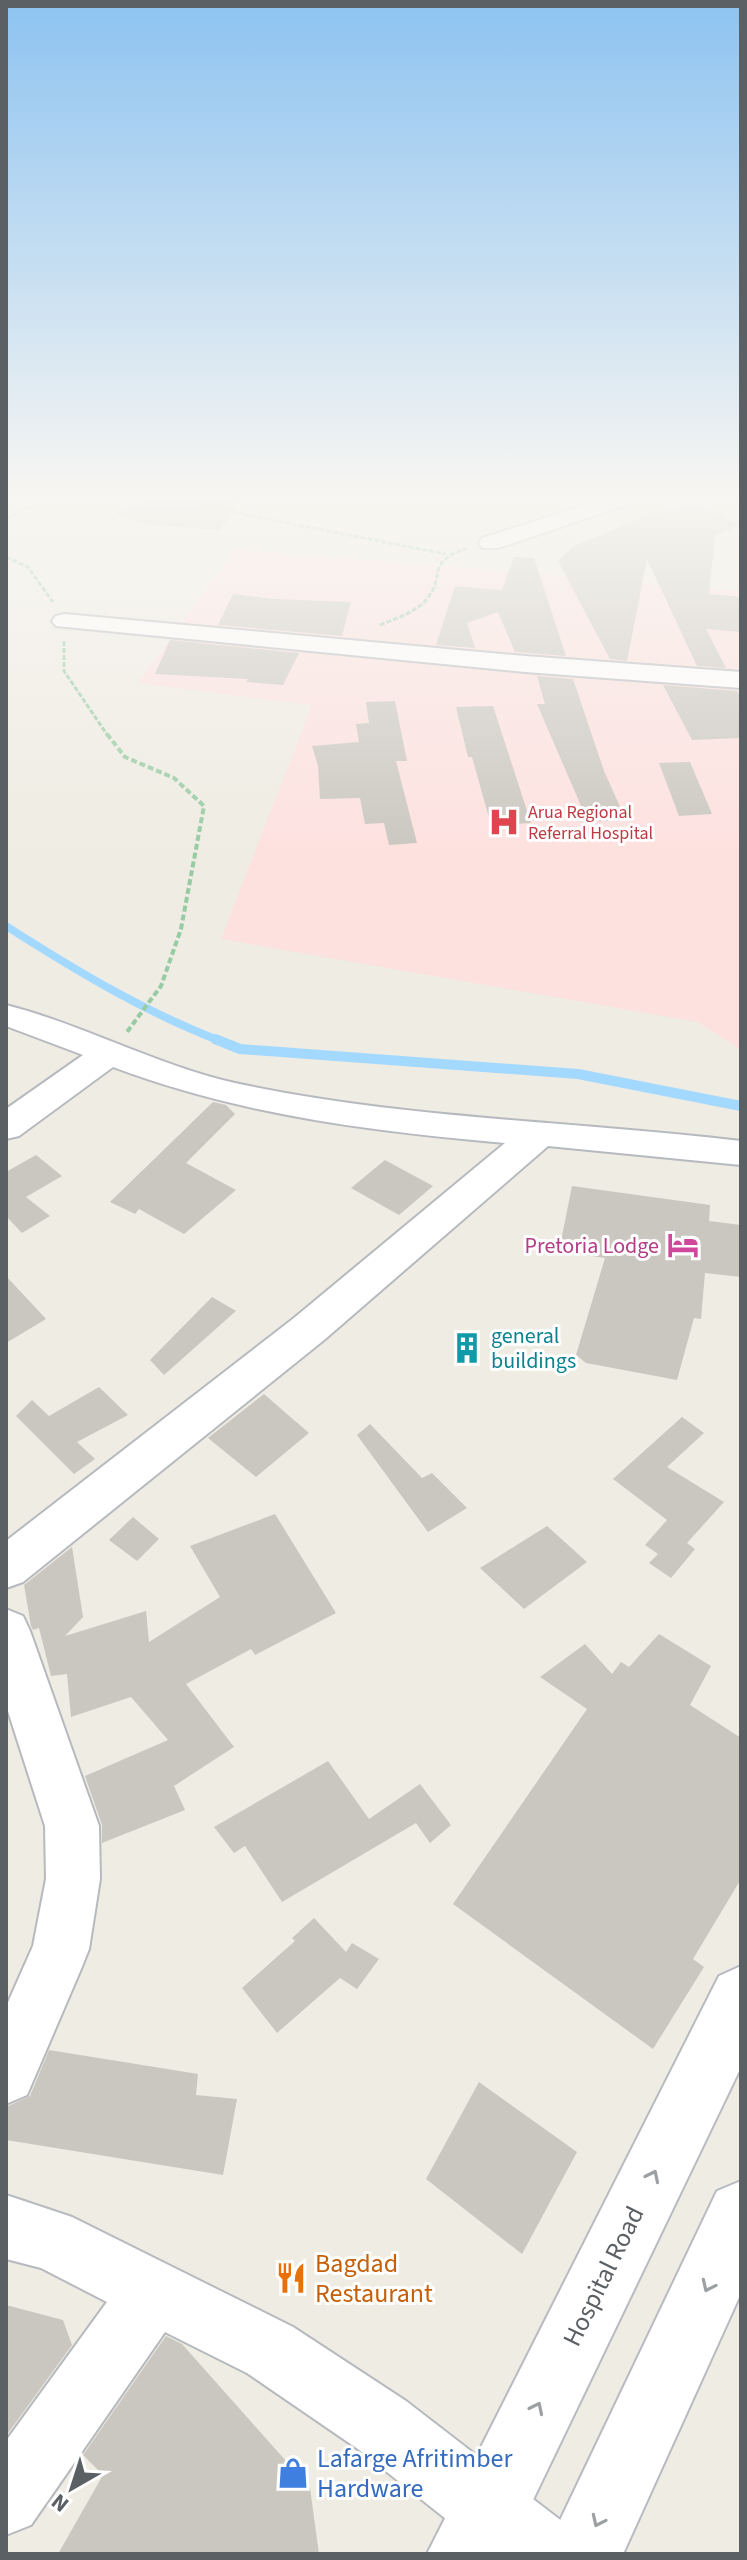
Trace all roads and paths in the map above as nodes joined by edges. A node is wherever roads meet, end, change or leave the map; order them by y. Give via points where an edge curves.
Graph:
1 (61, 616) edge
2 (399, 616) edge
3 (64, 621) junction
4 (331, 646) junction
5 (741, 680) edge
6 (6, 1015) edge
7 (109, 1053) junction
8 (6, 1127) edge
9 (539, 1134) junction
10 (741, 1153) edge
11 (6, 1568) edge
12 (6, 1631) edge
13 (741, 1998) edge
14 (6, 2074) edge
15 (741, 2215) edge
16 (6, 2227) edge
17 (155, 2290) junction
18 (6, 2500) edge
19 (477, 2530) edge
20 (547, 2554) edge
21 (583, 2554) edge

1 - 3 path
2 - 4 path
3 - 4 street
3 - 7 path via 64,671 92,716 125,757 174,778 204,806 185,915 161,986
4 - 5 street
6 - 7 street
7 - 8 street
7 - 9 street via 234,1094 370,1116
9 - 10 street
9 - 11 street via 309,1329
12 - 14 street via 72,1826 73,1879 61,1949
19 -> 13 main road, Hospital Road
15 -> 21 main road
16 - 17 street via 50,2239
17 - 18 street
17 - 19 street via 270,2350 382,2425
19 - 20 street

